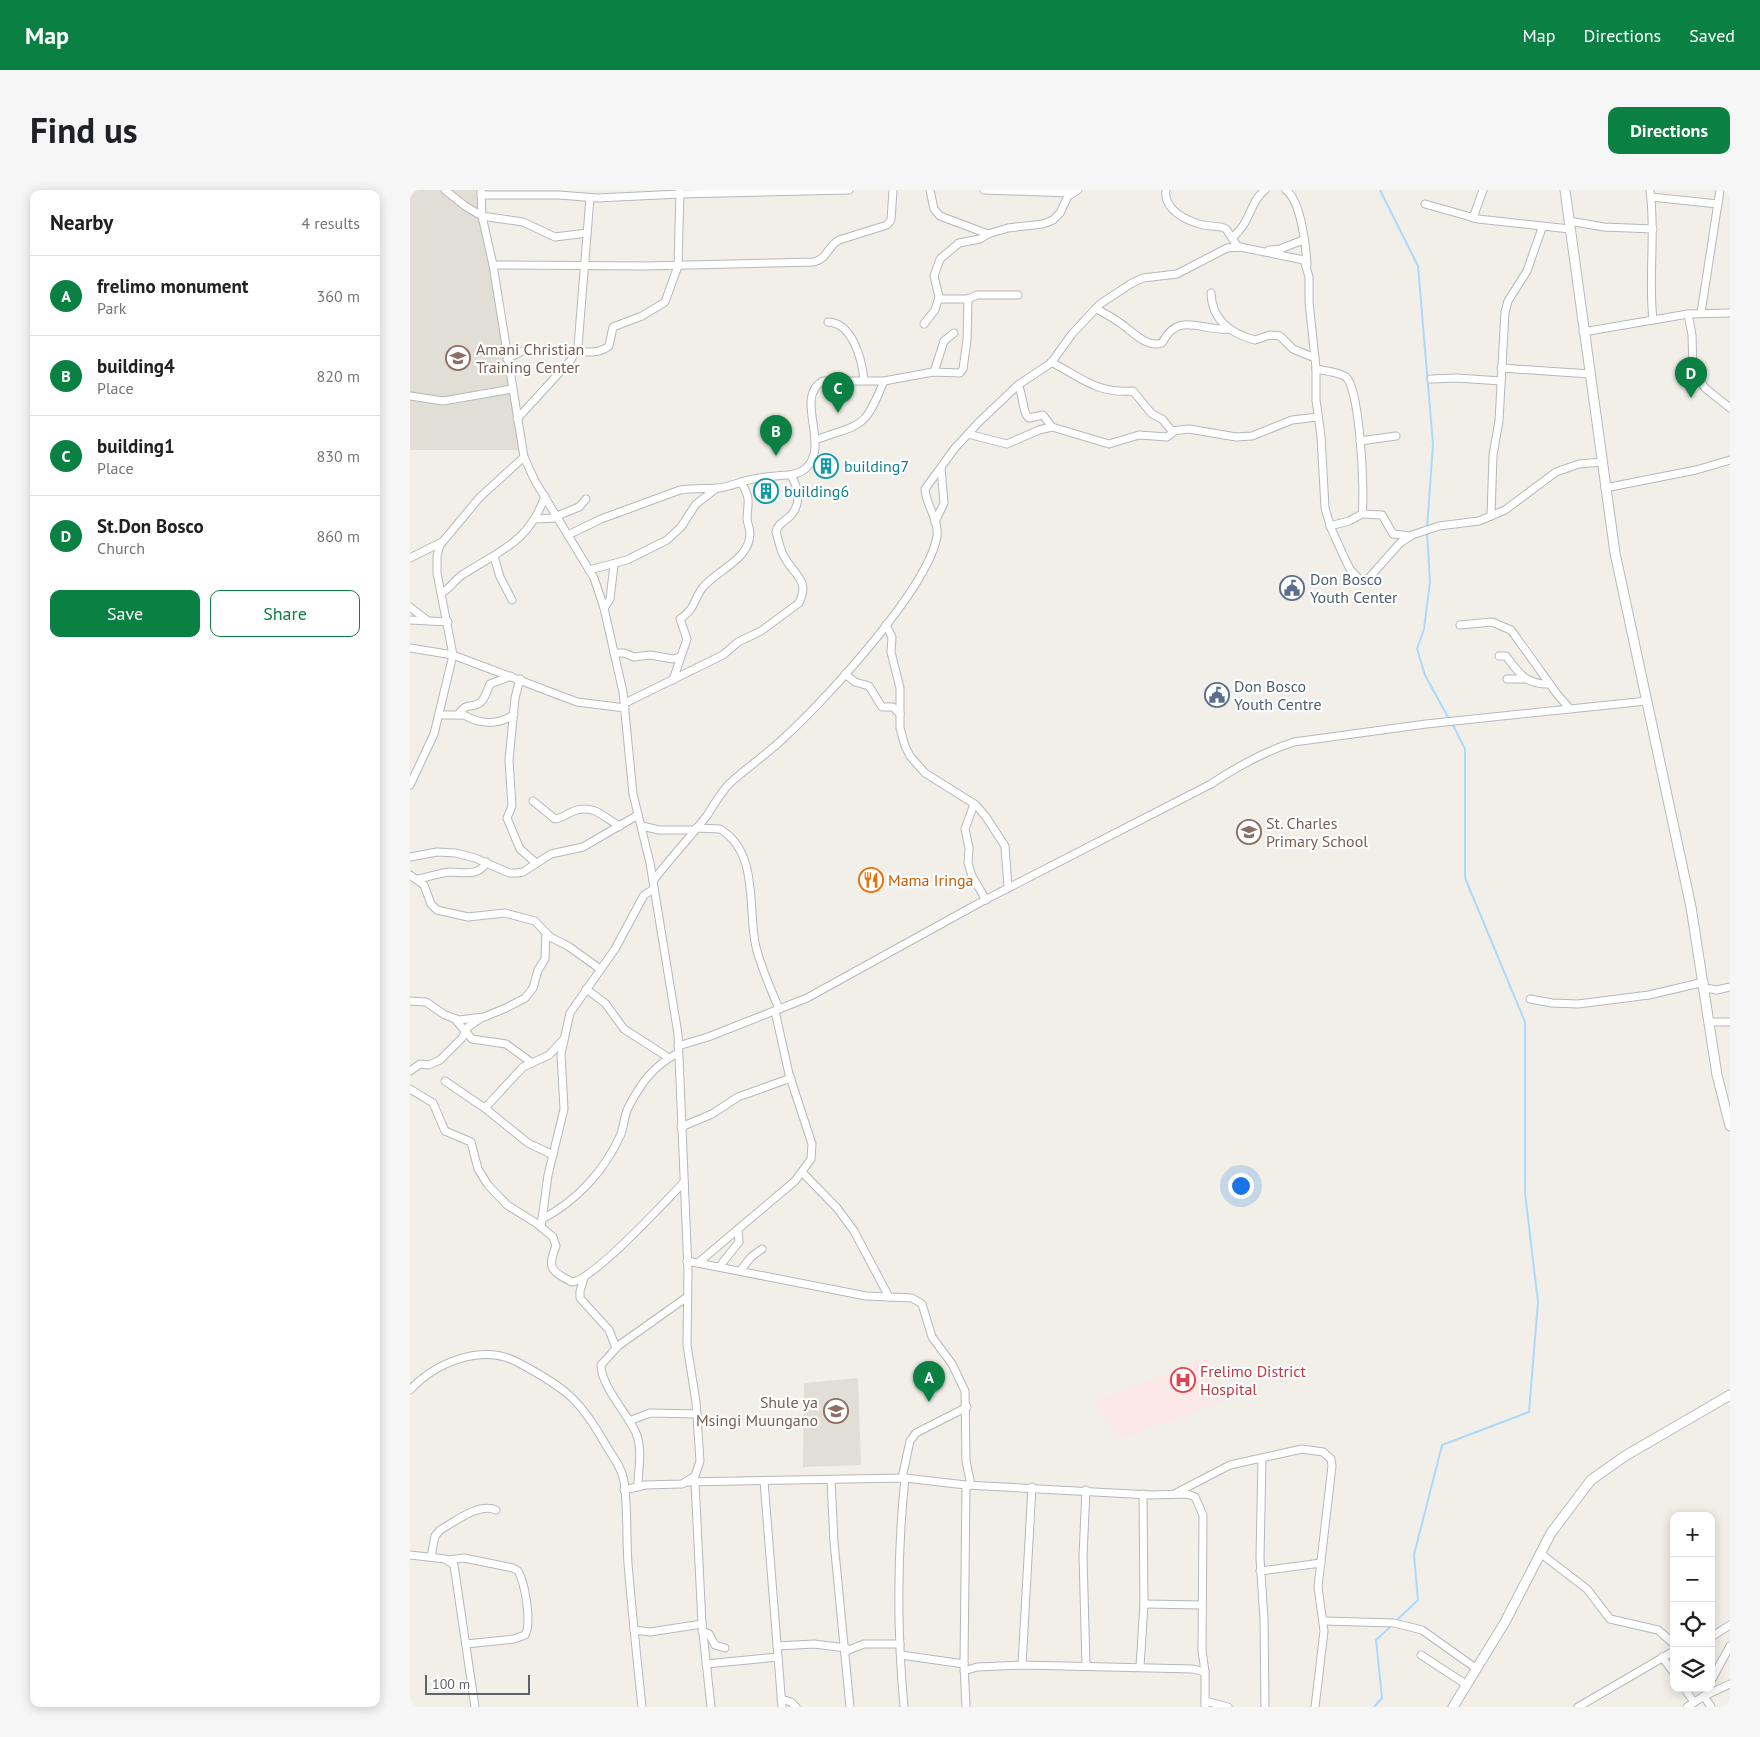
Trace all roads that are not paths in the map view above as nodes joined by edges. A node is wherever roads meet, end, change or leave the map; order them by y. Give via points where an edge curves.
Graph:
1 (446, 190) edge
2 (849, 190) edge
3 (893, 190) edge
4 (930, 190) edge
5 (984, 190) edge
6 (1078, 190) edge
7 (1166, 190) edge
8 (1265, 190) edge
9 (1286, 190) edge
10 (1483, 190) edge
11 (1565, 190) edge
12 (1720, 190) edge
13 (481, 192) edge
14 (680, 192) edge
15 (692, 192) edge
16 (1070, 193) junction
17 (1650, 194) edge
18 (590, 198) junction
19 (1425, 204) dead end
20 (1718, 204) junction
21 (482, 216) junction
22 (1473, 218) junction
23 (1569, 225) junction
24 (1542, 228) junction
25 (1653, 229) junction
26 (587, 233) junction
27 (988, 234) junction
28 (1233, 237) junction
29 (1303, 240) junction
30 (1238, 247) junction
31 (1267, 252) junction
32 (493, 265) junction
33 (583, 266) junction
34 (678, 266) junction
35 (1308, 269) junction
36 (1211, 293) dead end
37 (1018, 295) dead end
38 (938, 299) junction
39 (968, 299) junction
40 (1096, 308) junction
41 (1701, 313) junction
42 (1730, 313) edge
43 (1688, 314) junction
44 (1653, 320) junction
45 (828, 322) dead end
46 (924, 324) dead end
47 (1230, 329) junction
48 (954, 332) dead end
49 (1583, 332) junction
50 (574, 351) junction
51 (1315, 358) junction
52 (507, 359) junction
53 (1052, 362) junction
54 (1501, 368) junction
55 (1316, 369) junction
56 (934, 372) junction
57 (1590, 374) junction
58 (1431, 379) dead end
59 (864, 380) junction
60 (884, 381) junction
61 (1501, 381) junction
62 (1018, 385) junction
63 (512, 389) junction
64 (410, 396) edge
65 (1730, 408) edge
66 (1318, 417) junction
67 (517, 419) junction
68 (1052, 427) junction
69 (1174, 431) junction
70 (968, 434) junction
71 (1396, 436) dead end
72 (815, 440) junction
73 (1360, 441) junction
74 (524, 457) junction
75 (1730, 460) edge
76 (1602, 462) junction
77 (941, 468) junction
78 (791, 475) junction
79 (741, 482) junction
80 (717, 488) junction
81 (1605, 488) junction
82 (545, 496) junction
83 (586, 499) dead end
84 (1362, 514) junction
85 (1491, 516) junction
86 (558, 517) junction
87 (535, 520) junction
88 (936, 522) junction
89 (1330, 526) junction
90 (568, 535) junction
91 (1412, 535) junction
92 (442, 542) junction
93 (494, 556) junction
94 (410, 558) edge
95 (614, 565) junction
96 (589, 570) junction
97 (442, 593) junction
98 (512, 600) dead end
99 (410, 607) edge
100 (604, 608) junction
101 (410, 620) edge
102 (427, 620) junction
103 (448, 622) junction
104 (886, 625) junction
105 (1460, 625) dead end
106 (410, 648) edge
107 (614, 653) junction
108 (453, 655) junction
109 (1499, 656) dead end
110 (680, 657) junction
111 (845, 674) junction
112 (511, 676) junction
113 (1507, 679) dead end
114 (1525, 679) junction
115 (520, 680) junction
116 (673, 680) junction
117 (1549, 684) junction
118 (1647, 702) junction
119 (625, 706) junction
120 (1570, 709) junction
121 (514, 714) junction
122 (900, 714) junction
123 (458, 715) junction
124 (439, 716) junction
125 (413, 776) edge
126 (410, 785) edge
127 (533, 801) dead end
128 (974, 804) junction
129 (638, 815) junction
130 (620, 826) junction
131 (642, 826) junction
132 (695, 829) junction
133 (410, 857) edge
134 (486, 862) junction
135 (536, 863) junction
136 (410, 875) edge
137 (418, 879) junction
138 (653, 881) junction
139 (1008, 888) junction
140 (654, 889) junction
141 (986, 900) junction
142 (546, 933) junction
143 (600, 969) junction
144 (1705, 985) junction
145 (1730, 987) edge
146 (586, 989) junction
147 (1530, 999) dead end
148 (410, 1001) edge
149 (777, 1010) junction
150 (481, 1018) junction
151 (455, 1020) junction
152 (1711, 1022) junction
153 (1730, 1022) edge
154 (465, 1033) junction
155 (564, 1040) junction
156 (678, 1050) junction
157 (669, 1058) junction
158 (532, 1063) junction
159 (410, 1071) edge
160 (791, 1078) junction
161 (445, 1081) dead end
162 (410, 1089) edge
163 (485, 1108) junction
164 (1730, 1126) edge
165 (681, 1128) junction
166 (553, 1155) junction
167 (803, 1173) junction
168 (684, 1182) junction
169 (542, 1223) junction
170 (738, 1230) junction
171 (762, 1249) dead end
172 (688, 1261) junction
173 (698, 1263) junction
174 (719, 1267) junction
175 (740, 1271) junction
176 (584, 1278) junction
177 (569, 1280) junction
178 (686, 1297) junction
179 (889, 1297) junction
180 (580, 1298) junction
181 (616, 1348) junction
182 (410, 1390) edge
183 (1730, 1395) edge
184 (967, 1407) junction
185 (697, 1414) junction
186 (629, 1421) junction
187 (1262, 1458) junction
188 (904, 1478) junction
189 (831, 1480) junction
190 (686, 1482) junction
191 (695, 1482) junction
192 (764, 1482) junction
193 (968, 1485) junction
194 (638, 1487) junction
195 (1032, 1487) junction
196 (624, 1490) junction
197 (1086, 1490) junction
198 (1175, 1493) junction
199 (1143, 1494) junction
200 (496, 1510) dead end
201 (1540, 1553) junction
202 (410, 1555) edge
203 (431, 1557) junction
204 (448, 1560) junction
205 (1321, 1563) junction
206 (1260, 1570) junction
207 (1144, 1604) junction
208 (1202, 1605) junction
209 (1324, 1621) junction
210 (1730, 1626) edge
211 (702, 1628) junction
212 (634, 1630) junction
213 (1715, 1635) edge
214 (1670, 1640) edge
215 (466, 1644) junction
216 (900, 1644) junction
217 (777, 1646) junction
218 (1730, 1646) edge
219 (725, 1648) dead end
220 (846, 1650) junction
221 (1670, 1653) edge
222 (901, 1655) junction
223 (1421, 1655) dead end
224 (778, 1657) junction
225 (1662, 1658) junction
226 (706, 1664) junction
227 (1022, 1666) junction
228 (1086, 1666) junction
229 (964, 1667) junction
230 (1140, 1667) junction
231 (1477, 1668) junction
232 (1670, 1668) edge
233 (1205, 1672) junction
234 (1715, 1672) edge
235 (1715, 1683) edge
236 (1730, 1684) edge
237 (1467, 1685) junction
238 (1721, 1690) junction
239 (1687, 1692) edge
240 (1704, 1696) junction
241 (1694, 1702) junction
242 (781, 1703) edge
243 (1205, 1704) edge
244 (475, 1707) edge
245 (642, 1707) edge
246 (710, 1707) edge
247 (796, 1707) edge
248 (850, 1707) edge
249 (904, 1707) edge
250 (966, 1707) edge
251 (1228, 1707) edge
252 (1265, 1707) edge
253 (1314, 1707) edge
254 (1453, 1707) edge
255 (1578, 1707) edge
256 (1687, 1707) edge
257 (1711, 1707) edge

1 - 21 street
2 - 15 street
3 - 34 street via 891,220 887,225 839,240 832,244 826,258 814,262
4 - 27 street via 934,209 940,216
5 - 16 street
6 - 16 street
7 - 28 street via 1168,202 1177,214 1202,225 1221,226
8 - 28 street via 1253,206 1246,224
9 - 29 street via 1297,205
10 - 22 street
11 - 23 street
12 - 20 street
13 - 18 street
13 - 21 street
14 - 15 street
14 - 18 street
14 - 34 street
16 - 27 street via 1053,220
17 - 20 street
17 - 25 street
18 - 26 street
19 - 22 street
20 - 41 street
21 - 26 street via 523,222 555,236
21 - 32 street
22 - 24 street
23 - 24 street
23 - 25 street
23 - 49 street
24 - 54 street via 1527,272 1508,301
25 - 44 street via 1650,294
26 - 33 street
27 - 38 street via 959,243 940,259 934,276 940,294
28 - 30 street
29 - 31 street
29 - 35 street
30 - 31 street
30 - 40 street via 1227,248 1177,274 1143,278
31 - 35 street via 1302,258
32 - 33 street
32 - 52 street
33 - 34 street
33 - 50 street via 578,346
34 - 50 street via 662,304 613,327 609,346 605,349
35 - 51 street
36 - 47 street via 1217,318
37 - 39 street via 977,295
38 - 39 street
38 - 46 street via 935,310
39 - 56 street via 963,369 957,373
40 - 47 street via 1133,335 1155,344 1162,343 1166,334 1177,326 1187,324
40 - 53 street
41 - 42 street
41 - 43 street
43 - 44 street
43 - 65 street via 1693,370 1705,388
44 - 49 street
45 - 59 street via 840,325 850,337 857,349
47 - 51 street via 1256,340 1270,335 1280,336 1293,349
48 - 56 street via 944,341
49 - 57 street
50 - 52 street via 522,351
50 - 67 street via 571,360
51 - 55 street
52 - 63 street
53 - 62 street
53 - 69 street via 1095,387 1133,391 1152,414
54 - 57 street
54 - 61 street
55 - 66 street
55 - 73 street via 1341,374 1350,383
56 - 60 street
57 - 76 street
58 - 61 street
59 - 60 street
59 - 72 street via 823,381 816,385 811,403
60 - 72 street via 874,406 861,423
61 - 85 street via 1493,455
62 - 68 street via 1024,398 1026,416 1043,415
62 - 70 street
63 - 64 street via 443,401
63 - 67 street
66 - 69 street via 1292,420 1252,436 1236,437 1189,429
66 - 89 street
67 - 74 street
68 - 69 street via 1109,444 1140,435 1167,437
68 - 70 street via 1006,444
70 - 77 street
71 - 73 street
72 - 78 street via 809,465
73 - 84 street
74 - 82 street
74 - 92 street via 480,497
75 - 81 street
76 - 81 street
76 - 85 street via 1579,464 1556,472 1505,510
77 - 88 street via 944,503
77 - 88 street via 925,489 925,499
78 - 79 street
78 - 116 street via 798,492 797,506 778,525 776,532 784,556 802,581 799,604 723,655
79 - 80 street
79 - 110 street via 750,500 747,517 750,532 746,548 739,558 704,586 692,609 680,619 686,639
80 - 90 street via 692,488 673,493
80 - 95 street via 696,504 681,527 667,540
81 - 118 street via 1615,553
82 - 86 street
82 - 87 street
83 - 86 street via 579,508
84 - 89 street
84 - 91 street via 1382,515 1393,534
85 - 91 street
86 - 87 street
86 - 90 street
87 - 93 street via 527,531
88 - 104 street via 937,536 930,556
89 - 91 street via 1350,569 1363,582 1400,542
90 - 96 street
92 - 94 street
92 - 97 street via 436,561
93 - 97 street via 460,577
93 - 98 street
95 - 96 street
95 - 100 street via 610,600
96 - 100 street
97 - 103 street
99 - 102 street
100 - 107 street
101 - 102 street
102 - 103 street
103 - 108 street
104 - 111 street
104 - 122 street via 892,637 892,659 900,688
105 - 117 street via 1492,622 1503,625 1519,639
106 - 108 street
107 - 110 street via 634,657
107 - 119 street
108 - 112 street
108 - 124 street
109 - 114 street via 1506,656
110 - 116 street
111 - 122 street via 855,682 869,686 880,706 894,707
111 - 132 street via 801,722 730,783
112 - 115 street
112 - 123 street via 490,684 480,703 466,705
113 - 114 street
114 - 117 street
115 - 119 street via 577,702
115 - 121 street
116 - 119 street
117 - 120 street
118 - 120 street
118 - 144 street
119 - 129 street
120 - 139 street via 1426,724 1294,742 1275,748
121 - 123 street via 504,721 492,722
121 - 135 street via 508,776 512,806 507,822 520,849
122 - 128 street via 900,728 910,756 932,778
123 - 124 street
124 - 125 street via 434,734
125 - 126 street
127 - 130 street via 555,819 587,809 601,813
128 - 139 street via 1004,846
128 - 141 street via 965,829 968,863
129 - 130 street
129 - 131 street
130 - 135 street via 583,847 551,854
131 - 132 street via 659,830
131 - 138 street
132 - 138 street
132 - 149 street via 720,829 740,852 749,881 756,948
133 - 134 street via 444,852
134 - 135 street via 509,873 522,872
134 - 137 street via 476,872 450,872
136 - 137 street
137 - 142 street via 427,889 430,904 437,910 468,917 510,914 536,921
138 - 140 street
139 - 141 street
140 - 143 street via 644,894
140 - 156 street
141 - 149 street via 833,985
142 - 143 street
142 - 150 street via 545,959 526,998
143 - 146 street
144 - 145 street via 1717,990
144 - 147 street via 1578,1004
144 - 152 street
146 - 155 street via 570,1013
146 - 157 street via 605,1003 624,1029
148 - 151 street via 426,1002
149 - 156 street
149 - 160 street
150 - 151 street
150 - 154 street
151 - 154 street
152 - 153 street
152 - 164 street via 1718,1076
154 - 158 street via 477,1042 506,1044
154 - 159 street via 440,1060 429,1066 420,1064
155 - 158 street via 549,1055
155 - 166 street via 561,1054 564,1109
156 - 157 street
156 - 165 street
157 - 169 street via 653,1068 627,1108 618,1139 588,1185
158 - 163 street via 517,1072
160 - 165 street via 738,1097 704,1119
160 - 167 street via 813,1153
161 - 163 street
162 - 169 street via 433,1102 445,1132 470,1142 478,1169 500,1197
163 - 166 street via 528,1143
165 - 168 street
166 - 169 street
167 - 170 street
167 - 179 street via 854,1231
168 - 172 street
168 - 176 street
169 - 177 street via 555,1242 550,1264
170 - 173 street
170 - 174 street via 739,1242
171 - 175 street via 746,1261
172 - 173 street
172 - 178 street
173 - 174 street
174 - 175 street
175 - 179 street via 866,1296
176 - 177 street
176 - 180 street
177 - 180 street
178 - 181 street
178 - 185 street via 687,1345
179 - 184 street via 912,1298 922,1304 932,1337 960,1378
180 - 181 street via 609,1330
181 - 186 street via 604,1359 601,1370
182 - 196 street via 424,1376 470,1356 489,1353 513,1360 569,1393 585,1410 618,1464
183 - 201 street via 1625,1456 1591,1480
184 - 188 street via 916,1433 910,1441
184 - 193 street
185 - 186 street via 650,1413
185 - 190 street via 700,1461 695,1476
186 - 194 street via 639,1449
187 - 198 street via 1230,1465
187 - 205 street via 1302,1449 1324,1452 1331,1459
187 - 206 street
188 - 189 street
188 - 193 street
188 - 216 street via 899,1574
189 - 192 street
189 - 220 street via 836,1568
190 - 191 street
190 - 194 street
191 - 192 street
191 - 211 street
192 - 217 street
193 - 195 street
193 - 229 street
194 - 196 street
195 - 197 street
195 - 227 street
196 - 212 street
197 - 199 street
197 - 228 street via 1083,1548
198 - 199 street
198 - 208 street via 1195,1497 1203,1515
199 - 207 street
200 - 203 street via 491,1507 480,1509 440,1530 435,1536
201 - 214 street via 1587,1589 1610,1619 1658,1630
201 - 231 street
202 - 203 street
203 - 204 street
204 - 215 street via 456,1569
204 - 215 street via 464,1558 513,1568 522,1579 528,1617 525,1635
205 - 206 street
205 - 209 street via 1318,1587
206 - 252 street
207 - 208 street
207 - 230 street
208 - 233 street
209 - 231 street via 1394,1623 1422,1630
209 - 253 street
210 - 213 street
211 - 212 street
211 - 219 street via 715,1645
211 - 226 street
212 - 245 street
215 - 244 street
216 - 220 street via 864,1644
216 - 222 street
217 - 220 street via 814,1644
217 - 224 street
218 - 234 street
220 - 248 street
221 - 225 street
222 - 229 street
222 - 249 street
223 - 237 street
224 - 226 street
224 - 242 street
225 - 232 street
225 - 255 street
226 - 246 street
227 - 228 street
227 - 229 street
228 - 230 street
229 - 250 street
230 - 233 street
231 - 237 street
233 - 243 street
235 - 238 street
236 - 238 street
237 - 254 street
238 - 240 street
239 - 241 street
240 - 241 street
240 - 257 street
241 - 256 street
242 - 247 street via 791,1702
243 - 251 street

